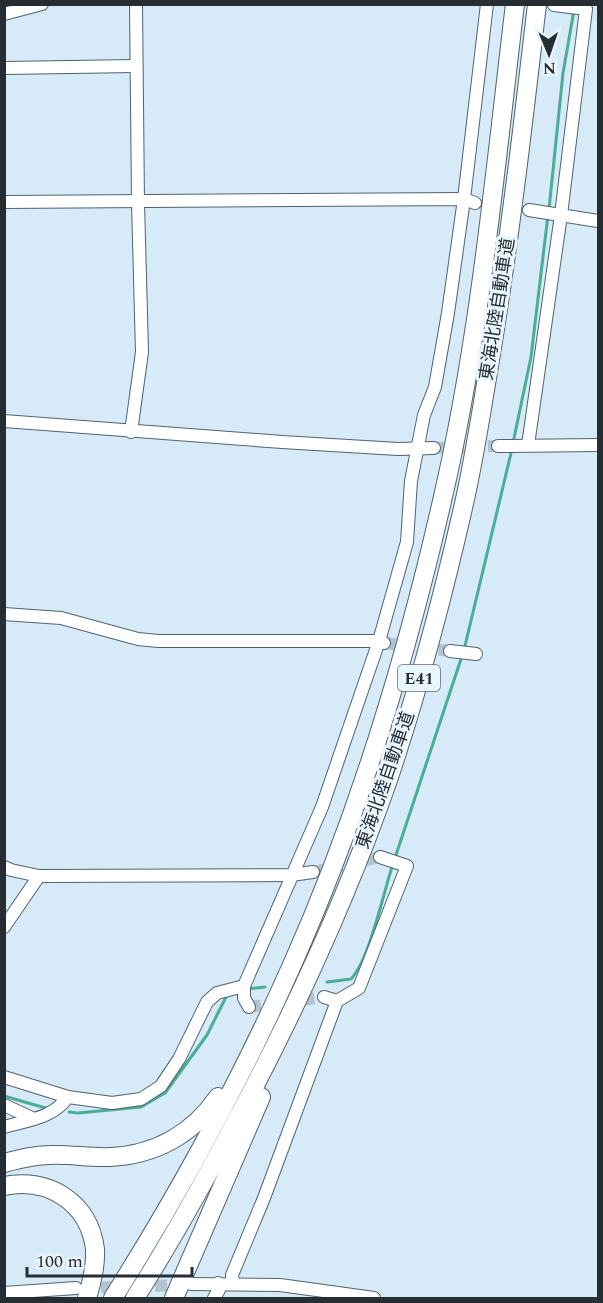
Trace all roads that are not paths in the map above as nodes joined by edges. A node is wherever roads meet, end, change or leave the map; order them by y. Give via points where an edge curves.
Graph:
1 (42, 4) edge
2 (136, 4) edge
3 (487, 4) edge
4 (515, 4) edge
5 (560, 5) edge
6 (585, 7) edge
7 (536, 8) edge
8 (4, 14) edge
9 (135, 66) junction
10 (4, 68) edge
11 (470, 201) junction
12 (4, 202) edge
13 (138, 203) junction
14 (535, 211) dead end
15 (558, 214) junction
16 (598, 220) edge
17 (4, 421) edge
18 (131, 432) junction
19 (526, 445) junction
20 (598, 445) edge
21 (499, 446) tunnel mouth
22 (434, 448) tunnel mouth
23 (417, 449) junction
24 (4, 614) edge
25 (382, 642) junction
26 (453, 652) tunnel mouth
27 (473, 654) dead end
28 (383, 858) tunnel mouth
29 (4, 867) edge
30 (321, 874) junction
31 (291, 875) junction
32 (39, 876) junction
33 (4, 927) edge
34 (314, 968) junction
35 (324, 997) tunnel mouth
36 (337, 1001) junction
37 (4, 1077) edge
38 (68, 1097) junction
39 (4, 1105) edge
40 (34, 1119) junction
41 (4, 1126) edge
42 (4, 1163) edge
43 (4, 1186) edge
44 (218, 1283) junction
45 (233, 1283) junction
46 (190, 1284) tunnel mouth
47 (4, 1293) edge
48 (81, 1294) edge
49 (113, 1299) edge
50 (135, 1299) edge
51 (174, 1299) edge
52 (214, 1299) edge
53 (374, 1299) edge

1 - 8 street
2 - 9 street
3 - 11 street
4 - 30 highway, 東海北陸自動車道 / E41 via 479,293 443,499 365,776
5 - 6 street
6 - 15 street
7 - 34 highway, 東海北陸自動車道 / E41 via 500,297 464,504 421,672 387,781
9 - 10 street
9 - 13 street
11 - 13 street
11 - 23 street via 435,387
12 - 13 street
13 - 18 street via 142,352
14 - 15 street
15 - 16 street
15 - 19 street
17 - 18 street
18 - 23 street
19 - 20 street
19 - 21 street
22 - 23 street
23 - 25 street via 407,542
24 - 25 street via 61,618 158,641
25 - 31 street via 322,807
26 - 27 street
28 - 36 street via 407,866 359,988
29 - 32 street
30 - 31 street
30 - 42 highway via 231,1075 191,1128 173,1140 132,1155 50,1155
30 - 49 highway, 東海北陸自動車道 / E41 via 292,964 252,1051 177,1194
31 - 32 street
31 - 38 street via 245,994 217,993 207,1002 179,1059 160,1086 141,1099 112,1103
32 - 33 street
34 - 50 highway, 東海北陸自動車道 / E41 via 194,1201
34 - 51 highway
35 - 36 street
36 - 45 street via 232,1275
37 - 38 street
38 - 40 street via 48,1116
39 - 40 street
40 - 41 street
43 - 48 highway via 17,1183 54,1190 82,1215 91,1231 95,1268
44 - 45 street
44 - 46 street
44 - 52 street
45 - 53 street via 280,1285
47 - 48 street

